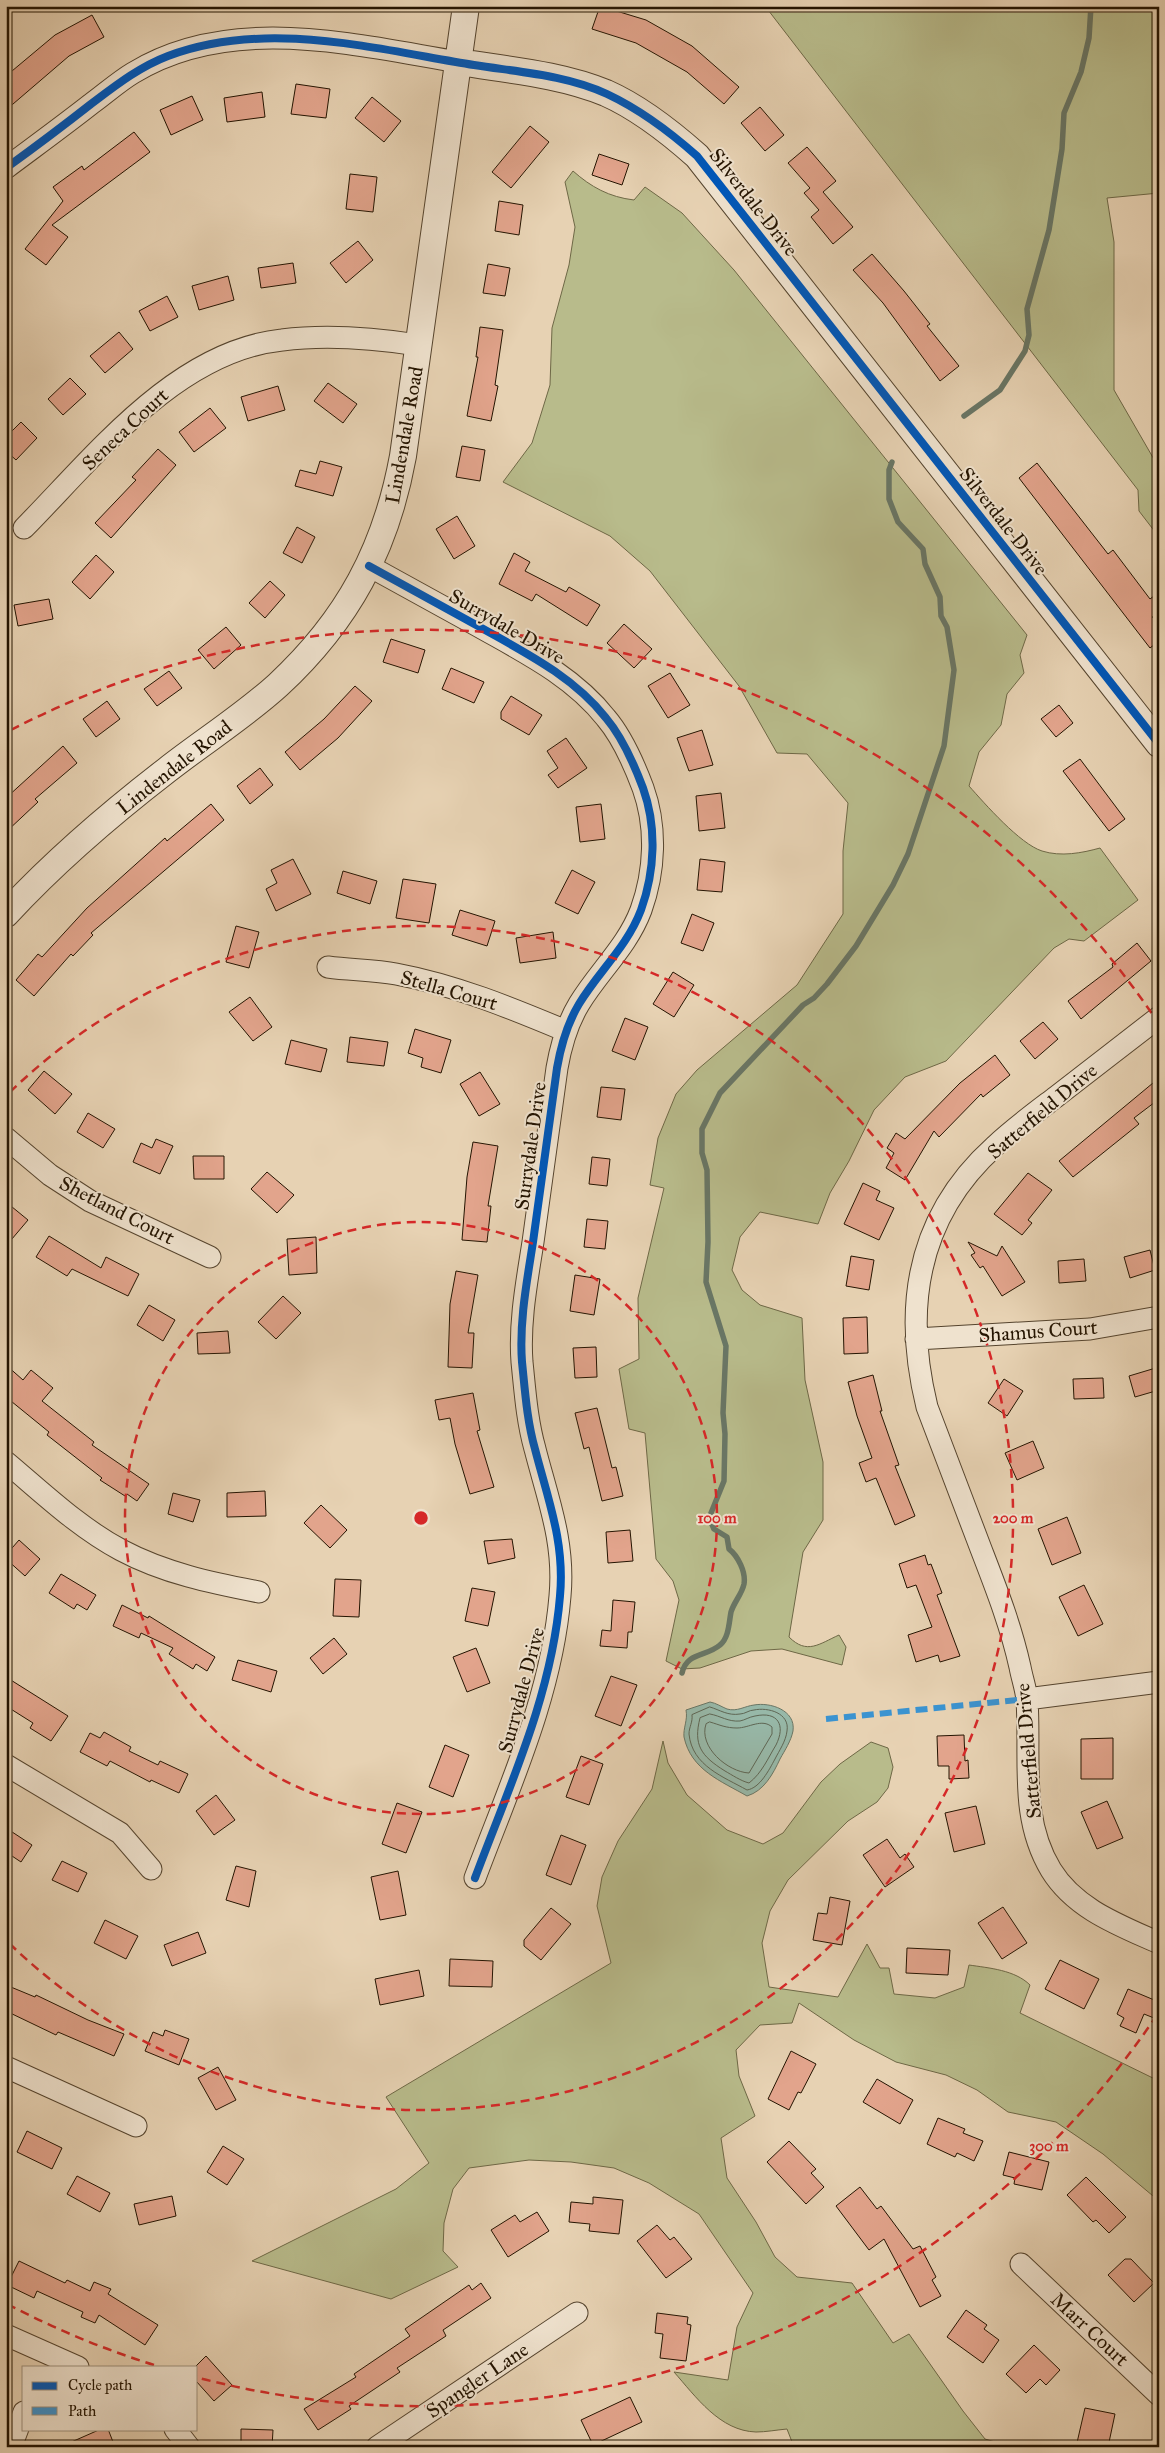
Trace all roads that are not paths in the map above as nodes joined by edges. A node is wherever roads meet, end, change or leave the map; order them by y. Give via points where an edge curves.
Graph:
1 (466, 6) edge
2 (459, 62) junction
3 (6, 168) edge
4 (418, 345) junction
5 (24, 528) dead end
6 (368, 566) junction
7 (1159, 744) edge
8 (6, 914) edge
9 (328, 967) dead end
10 (1159, 1016) edge
11 (566, 1031) junction
12 (6, 1138) edge
13 (210, 1257) dead end
14 (1159, 1317) edge
15 (916, 1339) junction
16 (6, 1462) edge
17 (259, 1592) dead end
18 (1159, 1682) edge
19 (1027, 1699) junction
20 (6, 1765) edge
21 (151, 1869) dead end
22 (474, 1878) dead end
23 (1159, 1943) edge
24 (6, 2068) edge
25 (136, 2126) dead end
26 (1021, 2264) dead end
27 (577, 2313) dead end
28 (6, 2335) edge
29 (44, 2360) edge
30 (73, 2366) edge
31 (1159, 2395) edge
32 (22, 2418) edge
33 (176, 2430) edge
34 (391, 2443) edge
35 (12, 2447) edge
36 (189, 2447) edge

1 - 2 street, Lindendale Road
2 - 3 street, Silverdale Drive via 349,44 283,38 200,46 167,56 133,73
2 - 4 street, Lindendale Road
2 - 7 street, Silverdale Drive via 555,78 606,93 642,112 697,156
4 - 5 street, Seneca Court via 336,337 281,340 244,349 210,363 146,404
4 - 6 street, Lindendale Road via 396,494 385,530
6 - 8 street, Lindendale Road via 329,630 277,686 140,791 66,855
6 - 11 street, Surrydale Drive via 559,674 607,718 639,776 652,819 653,842 649,879 641,909 628,937 579,1004
9 - 11 street, Stella Court via 395,974 454,989
10 - 15 street, Satterfield Drive via 994,1147 963,1182 942,1214 928,1246 918,1281
11 - 22 street, Surrydale Drive via 557,1068 523,1314 522,1359 534,1447 557,1527 560,1595 554,1645 528,1738
12 - 13 street, Shetland Court via 50,1175 90,1202
14 - 15 street, Shamus Court via 1090,1329
15 - 19 street, Satterfield Drive via 918,1371 927,1407 1010,1626
16 - 17 street via 68,1515 121,1550 156,1566 207,1582
18 - 19 street
19 - 23 street, Satterfield Drive via 1027,1788 1030,1815 1044,1858 1073,1896 1097,1915
20 - 21 street via 120,1833
24 - 25 street
26 - 31 street, Marr Court
27 - 34 street, Spangler Lane
28 - 29 street
29 - 30 street
32 - 35 street
33 - 36 street

